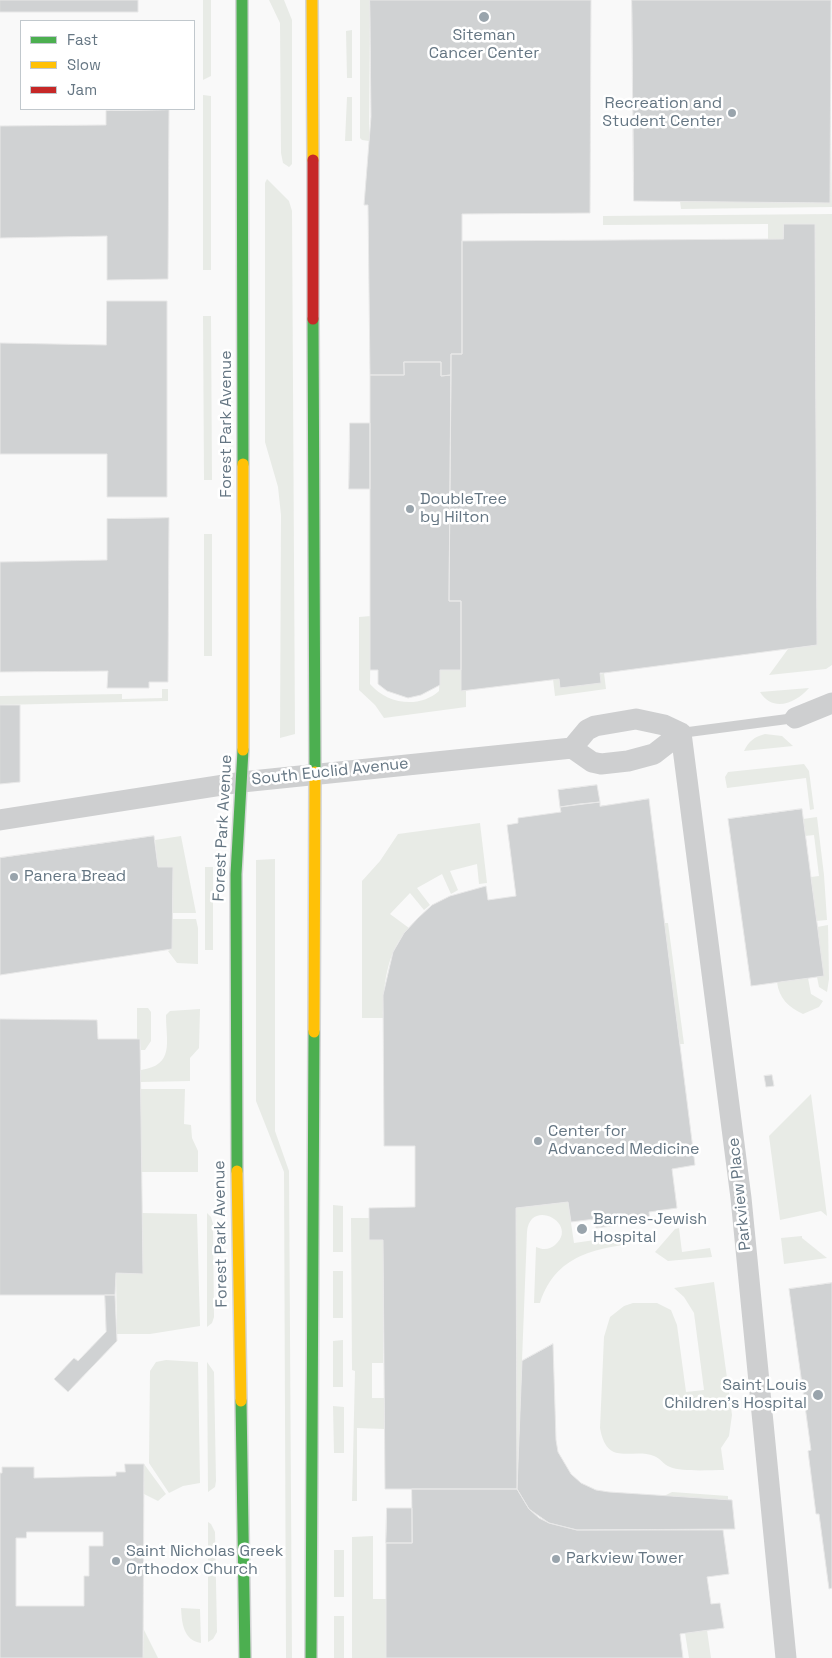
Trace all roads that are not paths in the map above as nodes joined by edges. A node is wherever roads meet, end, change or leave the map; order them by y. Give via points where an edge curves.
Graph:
1 (242, 0) edge
2 (312, 0) edge
3 (832, 704) edge
4 (795, 718) joint
5 (681, 732) junction
6 (572, 748) junction
7 (314, 774) junction
8 (242, 782) junction
9 (0, 820) edge
10 (245, 1658) edge
11 (311, 1658) edge
12 (786, 1658) edge

1 - 8 main road, Forest Park Avenue
2 - 7 main road
3 - 4 street
4 - 5 lane
5 - 6 street via 636,719 595,726 587,730
5 - 6 street via 654,754 628,761 592,762
5 - 12 street, Parkview Place via 740,1189
6 - 7 street, South Euclid Avenue
7 - 8 street, South Euclid Avenue
7 - 11 main road
8 - 9 street, South Euclid Avenue
8 - 10 main road, Forest Park Avenue via 236,871 236,1186

